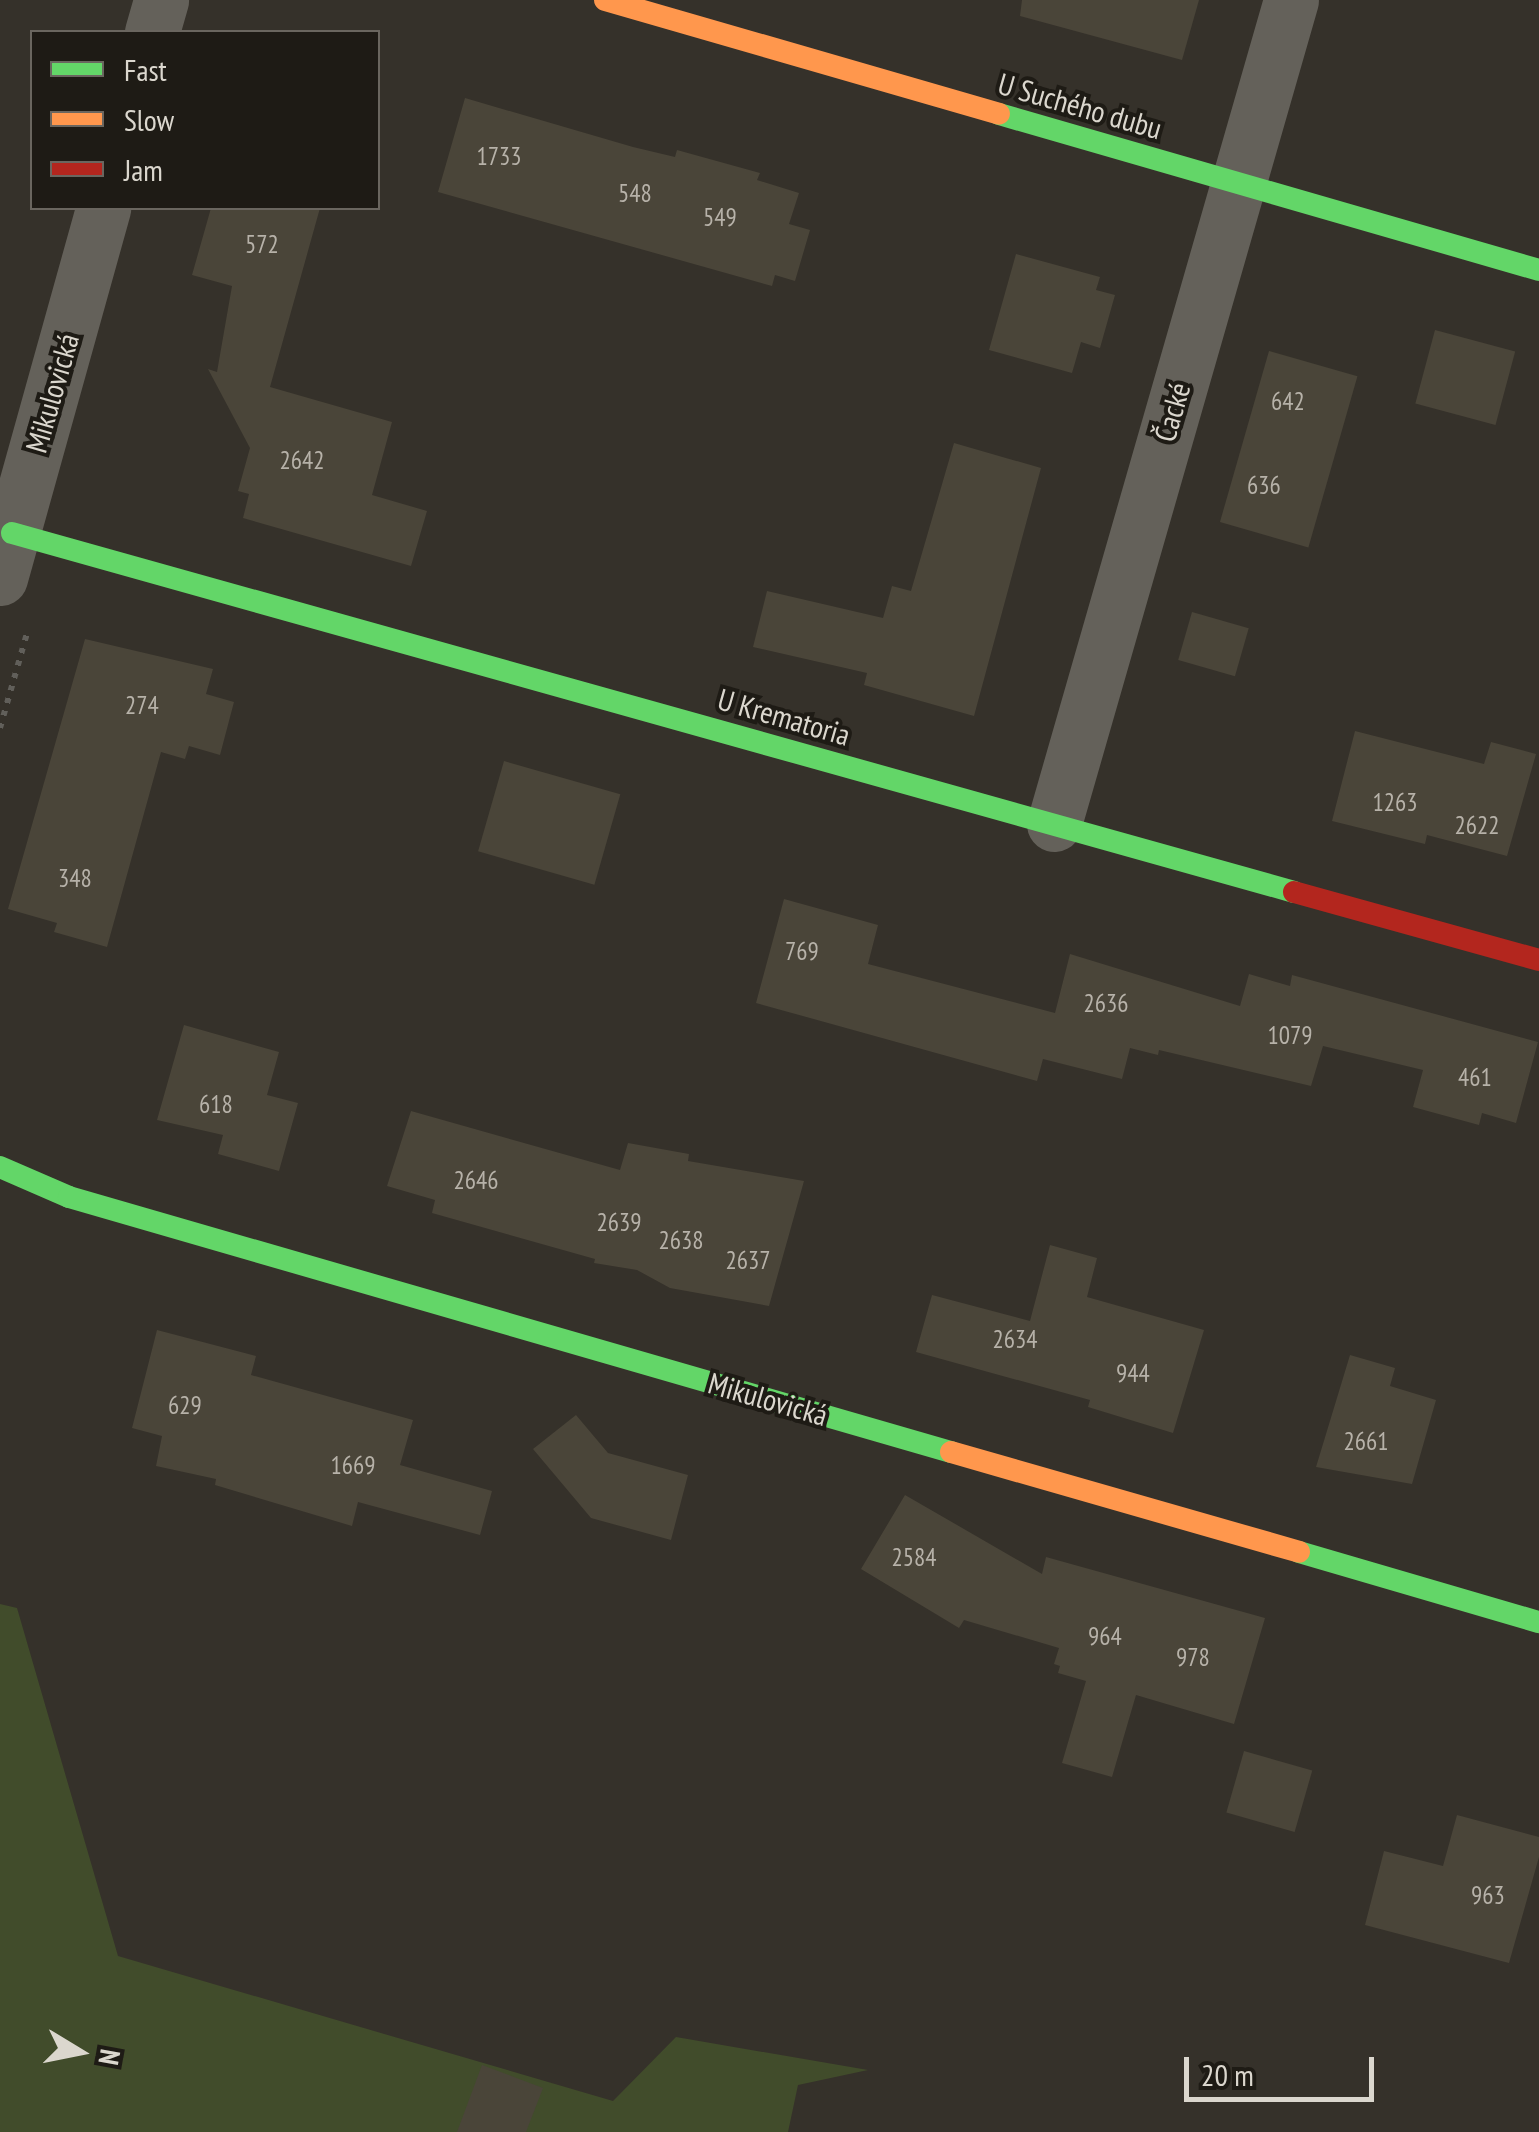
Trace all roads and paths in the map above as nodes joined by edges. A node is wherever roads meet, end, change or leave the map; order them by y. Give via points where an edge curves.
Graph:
1 (161, 0) edge
2 (605, 0) edge
3 (1291, 0) edge
4 (153, 30) edge
5 (1238, 183) junction
6 (103, 210) edge
7 (1539, 270) edge
8 (6, 555) edge
9 (30, 624) dead end
10 (0, 728) edge
11 (1054, 824) junction
12 (1539, 960) edge
13 (0, 1167) edge
14 (1539, 1622) edge

1 - 4 street
2 - 5 street, U Suchého dubu
3 - 5 street, Čacké
5 - 7 street, U Suchého dubu
5 - 11 street, Čacké
6 - 8 street, Mikulovická
8 - 11 street, U Krematoria
9 - 10 path
11 - 12 street, U Krematoria
13 - 14 street, Mikulovická via 70,1197

